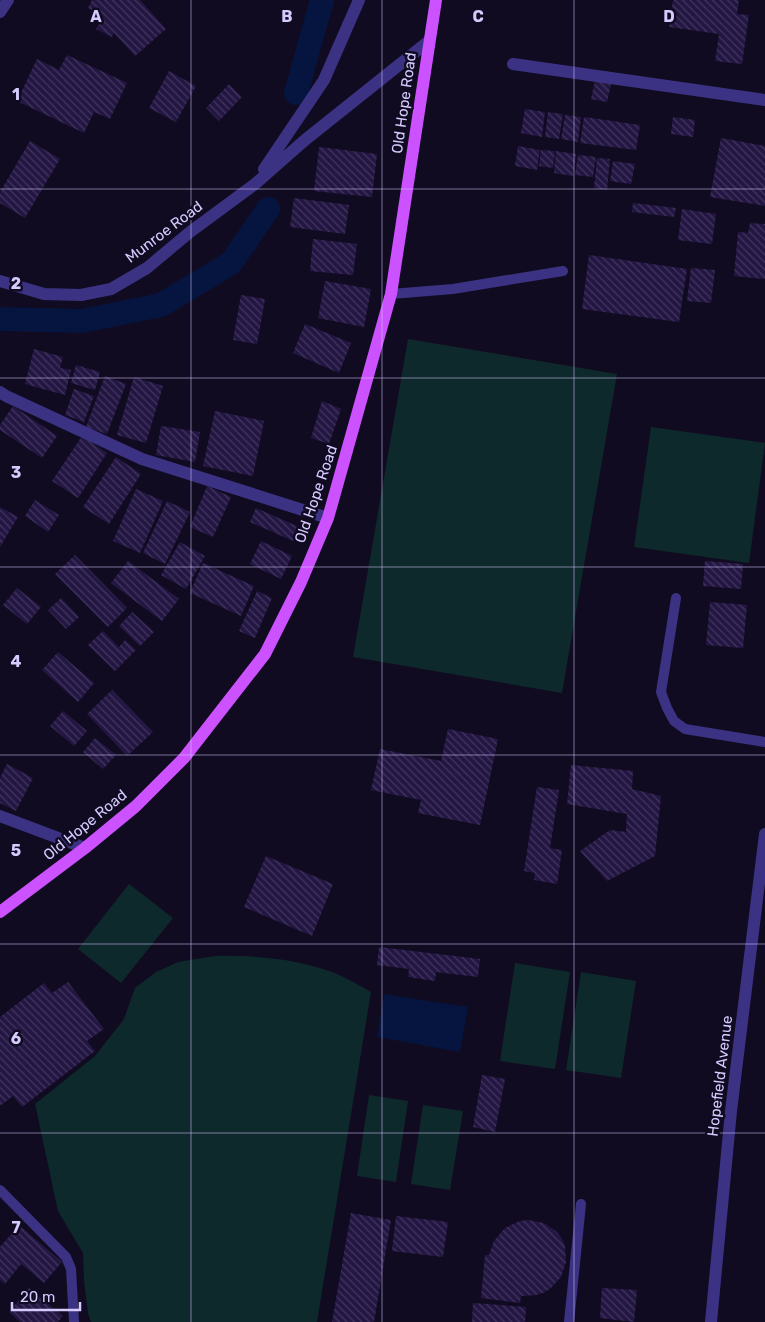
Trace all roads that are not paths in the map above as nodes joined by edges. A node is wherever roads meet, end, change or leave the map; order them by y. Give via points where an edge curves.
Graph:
1 (8, 0) edge
2 (359, 0) edge
3 (436, 0) edge
4 (0, 12) edge
5 (429, 42) junction
6 (513, 64) dead end
7 (765, 100) edge
8 (255, 184) junction
9 (563, 271) dead end
10 (0, 281) edge
11 (391, 294) junction
12 (0, 392) edge
13 (328, 518) junction
14 (676, 598) dead end
15 (765, 742) edge
16 (0, 816) edge
17 (765, 834) edge
18 (85, 848) junction
19 (763, 863) edge
20 (0, 912) edge
21 (0, 1190) edge
22 (581, 1204) dead end
23 (74, 1322) edge
24 (569, 1322) edge
25 (711, 1322) edge

1 - 4 street
2 - 8 street, Munroe Road via 324,80
3 - 5 main road, Old Hope Road
5 - 8 street, Munroe Road
5 - 11 main road, Old Hope Road
6 - 7 street
8 - 10 street, Munroe Road via 147,268 111,289 81,295 44,294
9 - 11 lane via 453,290
11 - 13 main road, Old Hope Road
12 - 13 street via 142,459
13 - 18 main road, Old Hope Road via 265,654 184,758 136,806
14 - 15 lane via 661,692 674,721 685,729
16 - 18 street
17 - 19 street, Hopefield Avenue
18 - 20 main road, Old Hope Road
19 - 25 street, Hopefield Avenue via 731,1112
21 - 23 lane via 66,1257 71,1269
22 - 24 lane

